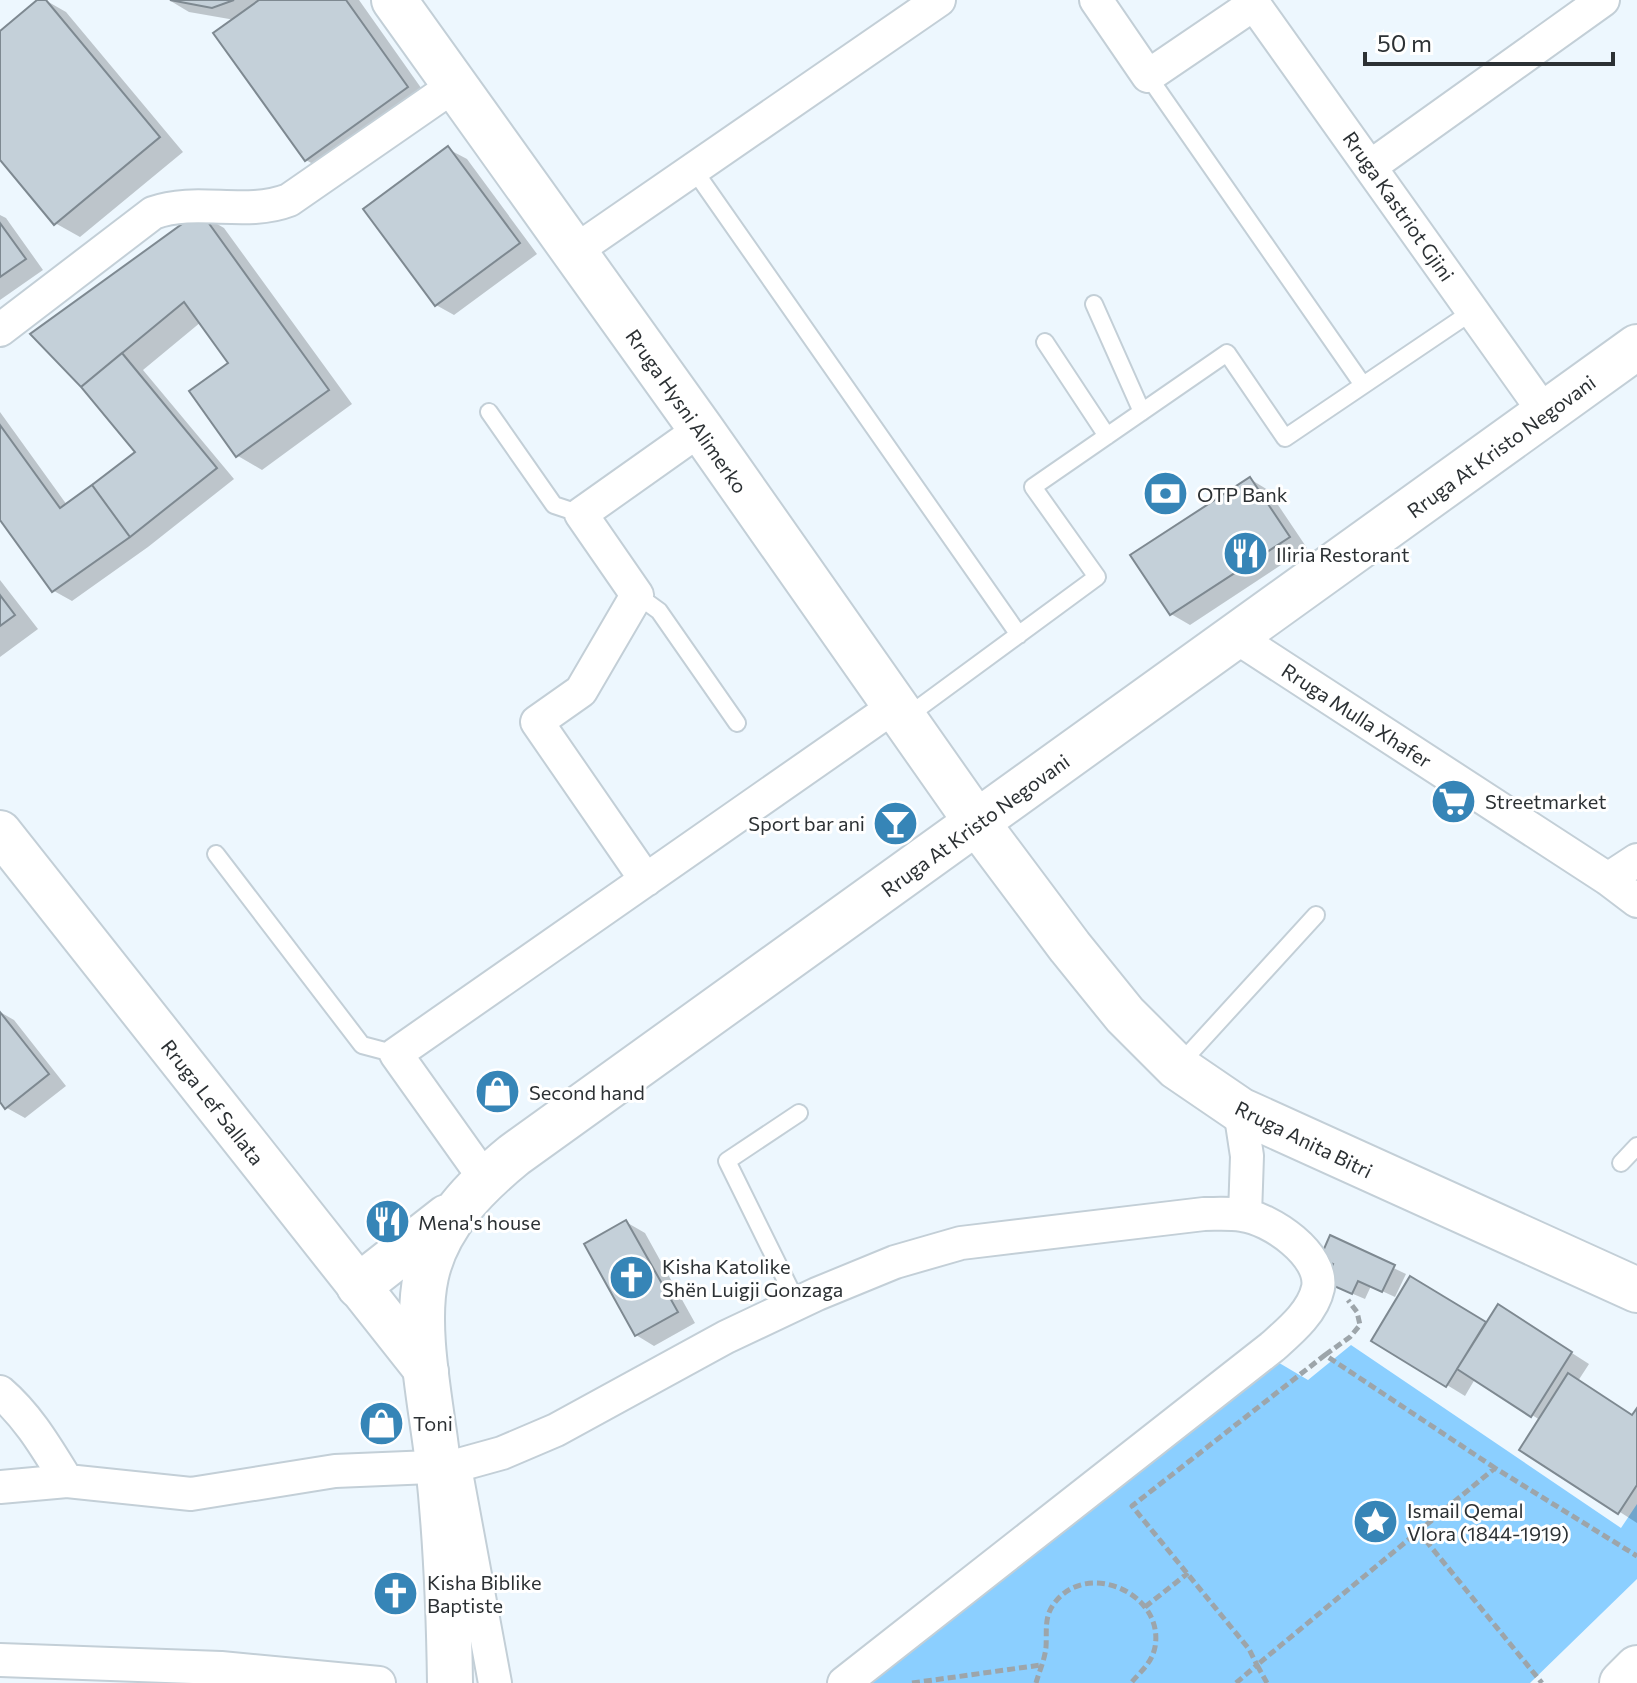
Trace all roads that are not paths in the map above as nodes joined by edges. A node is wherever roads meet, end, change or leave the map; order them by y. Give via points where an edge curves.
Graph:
1 (395, 0) edge
2 (939, 0) edge
3 (1096, 0) edge
4 (1603, 0) edge
5 (1253, 2) edge
6 (1148, 76) junction
7 (455, 85) junction
8 (1371, 166) junction
9 (694, 170) junction
10 (575, 251) junction
11 (1094, 304) dead end
12 (1473, 311) junction
13 (0, 330) edge
14 (1045, 342) dead end
15 (1637, 347) edge
16 (1363, 385) junction
17 (489, 412) dead end
18 (1142, 412) junction
19 (1545, 413) junction
20 (701, 429) junction
21 (1107, 436) junction
22 (581, 514) junction
23 (637, 595) junction
24 (1019, 635) junction
25 (1236, 637) junction
26 (900, 713) junction
27 (737, 723) dead end
28 (978, 824) junction
29 (0, 832) edge
30 (216, 854) dead end
31 (1637, 860) edge
32 (1608, 879) junction
33 (646, 880) junction
34 (1637, 901) edge
35 (1316, 915) dead end
36 (396, 1054) junction
37 (1177, 1067) junction
38 (1240, 1110) junction
39 (799, 1113) dead end
40 (1637, 1146) edge
41 (1621, 1163) dead end
42 (472, 1194) junction
43 (1245, 1215) junction
44 (359, 1286) junction
45 (1637, 1290) edge
46 (797, 1303) junction
47 (427, 1372) junction
48 (0, 1392) edge
49 (447, 1466) junction
50 (67, 1481) junction
51 (0, 1487) edge
52 (0, 1660) edge
53 (1637, 1668) edge
54 (379, 1683) edge
55 (450, 1683) edge
56 (495, 1683) edge
57 (844, 1683) edge
58 (1622, 1683) edge

1 - 7 main road, Rruga Hysni Alimerko
2 - 9 street
3 - 6 street
4 - 8 street
5 - 6 street
5 - 8 street, Rruga Kastriot Gjini
6 - 16 lane
7 - 10 main road, Rruga Hysni Alimerko
7 - 13 street via 289,200 268,208 172,206 153,213
8 - 12 street, Rruga Kastriot Gjini
9 - 10 street
9 - 24 lane
10 - 20 main road, Rruga Hysni Alimerko
11 - 18 lane
12 - 16 lane
12 - 19 street, Rruga Kastriot Gjini
14 - 21 lane
15 - 19 main road, Rruga At Kristo Negovani
16 - 18 lane via 1285,438 1227,353
17 - 22 lane via 554,505
18 - 21 lane
19 - 25 main road, Rruga At Kristo Negovani
20 - 22 street
20 - 26 main road, Rruga Hysni Alimerko
21 - 24 lane via 1033,487 1097,577
22 - 23 street
23 - 27 lane via 659,611
23 - 33 street via 581,691 537,722
24 - 26 lane
25 - 28 main road, Rruga At Kristo Negovani
25 - 32 street, Rruga Mulla Xhafer
26 - 28 main road, Rruga Hysni Alimerko
26 - 33 street
28 - 37 main road, Rruga Anita Bitri via 1125,1015
28 - 42 main road, Rruga At Kristo Negovani via 514,1155
29 - 44 street, Rruga Lef Sallata
30 - 36 lane via 362,1045
31 - 32 street
32 - 34 street, Rruga Mulla Xhafer
33 - 36 street
35 - 37 lane
36 - 42 street
37 - 38 main road, Rruga Anita Bitri
38 - 43 street via 1247,1156
38 - 45 main road, Rruga Anita Bitri
39 - 46 lane via 727,1161
40 - 41 lane
42 - 44 main road
42 - 47 main road, Rruga At Kristo Negovani via 437,1242 426,1276 421,1315
43 - 46 street via 1174,1217 961,1243 895,1262
43 - 57 street via 1295,1240 1312,1263 1319,1285 1294,1327
44 - 47 street, Rruga Lef Sallata
46 - 49 street via 556,1430 502,1453
47 - 49 main road, Rruga At Kristo Negovani
48 - 50 street via 16,1406
49 - 50 street via 335,1471 191,1494
49 - 55 main road, Rruga At Kristo Negovani via 443,1522
49 - 56 street, Rruga At Kristo Negovani
50 - 51 street
52 - 54 street via 221,1668
53 - 58 main road

